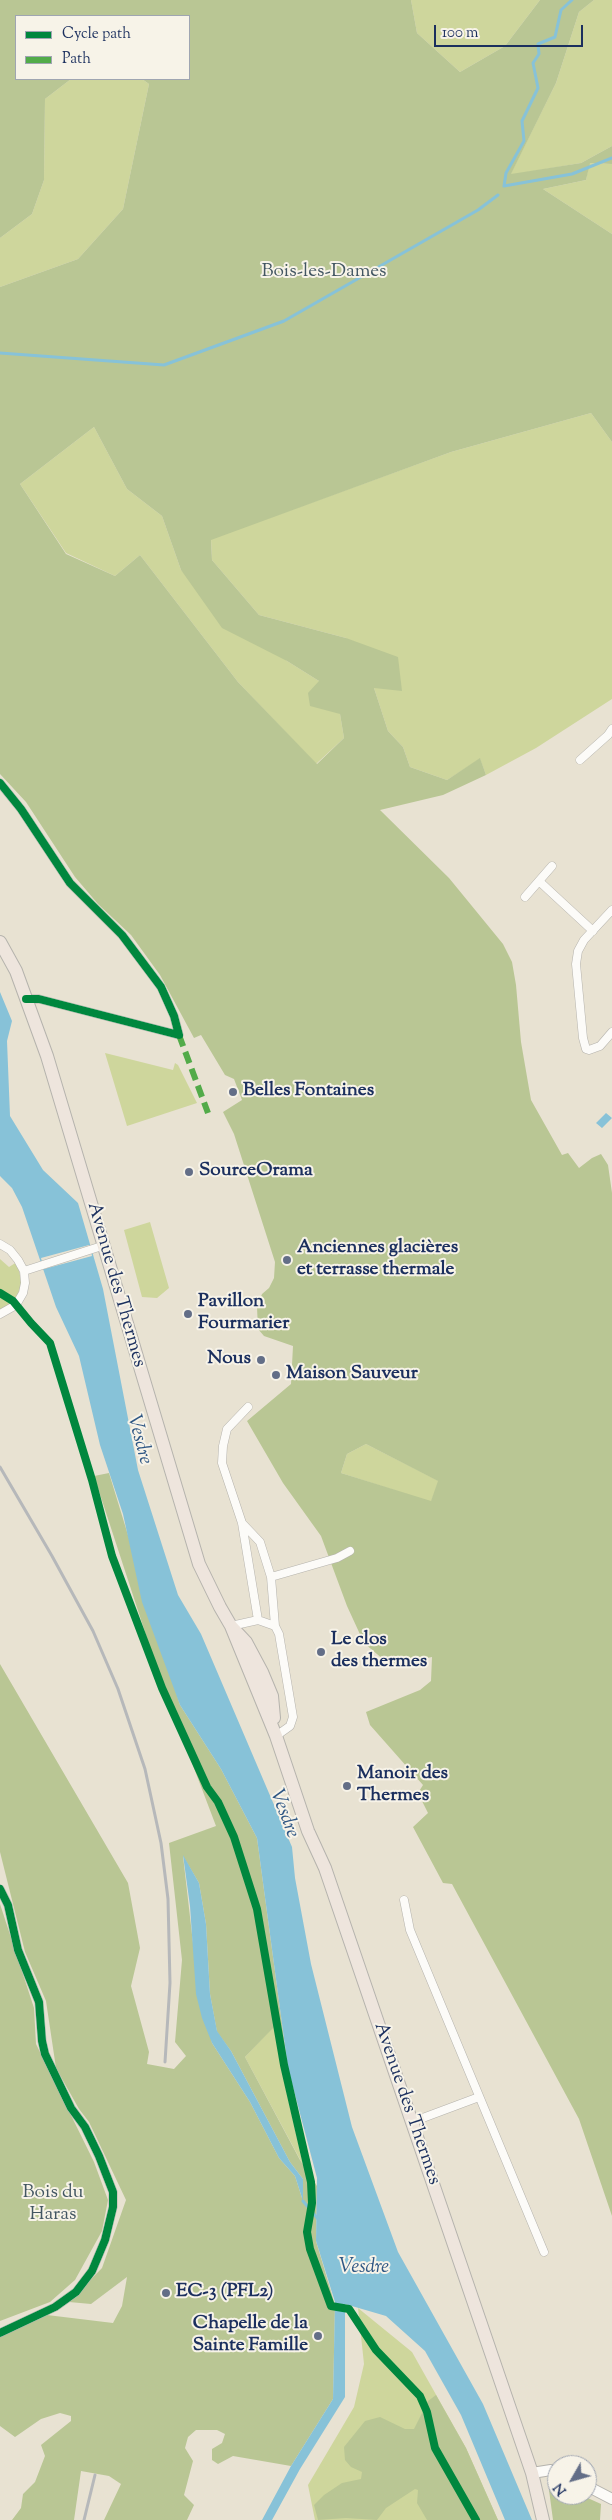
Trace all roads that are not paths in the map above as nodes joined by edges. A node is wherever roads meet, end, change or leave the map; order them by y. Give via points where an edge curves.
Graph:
1 (612, 728) edge
2 (580, 760) dead end
3 (0, 783) edge
4 (552, 866) dead end
5 (540, 882) junction
6 (524, 897) dead end
7 (612, 910) edge
8 (593, 930) junction
9 (0, 942) edge
10 (26, 999) junction
11 (612, 1032) edge
12 (0, 1244) edge
13 (105, 1246) junction
14 (24, 1271) junction
15 (0, 1314) edge
16 (248, 1407) dead end
17 (242, 1523) junction
18 (350, 1552) dead end
19 (271, 1577) junction
20 (258, 1620) junction
21 (232, 1626) junction
22 (275, 1626) junction
23 (276, 1736) junction
24 (0, 1889) edge
25 (404, 1900) dead end
26 (479, 2097) junction
27 (412, 2122) junction
28 (544, 2252) dead end
29 (0, 2333) edge
30 (547, 2471) edge
31 (532, 2473) junction
32 (597, 2492) edge
33 (612, 2500) edge
34 (543, 2520) edge

1 - 2 street
3 - 10 street via 70,883 122,935 161,987 179,1036
4 - 5 street
5 - 6 street
5 - 8 street
7 - 8 street
8 - 11 street via 578,950 576,964 586,1049 600,1046
9 - 10 main road, Avenue des Thermes via 16,971
10 - 13 main road, Avenue des Thermes via 47,1056
12 - 14 street via 10,1250
13 - 14 street
13 - 21 main road, Avenue des Thermes via 199,1564 210,1590
14 - 15 street via 25,1283 19,1300 11,1310
16 - 17 street via 227,1428 222,1462
17 - 19 street via 260,1542
17 - 20 street
18 - 19 street
19 - 22 street
20 - 21 street
20 - 22 street
21 - 23 main road, Avenue des Thermes via 246,1642 269,1688
22 - 23 street via 293,1717 290,1726
23 - 27 main road, Avenue des Thermes
24 - 29 street via 8,1905 18,1950 39,2002 45,2054 71,2108 85,2127 113,2192 105,2240 92,2270 76,2292 55,2307
25 - 26 street via 410,1930
26 - 27 street
26 - 28 street
27 - 31 main road, Avenue des Thermes
30 - 31 street
31 - 34 main road, Avenue des Thermes
32 - 33 street

